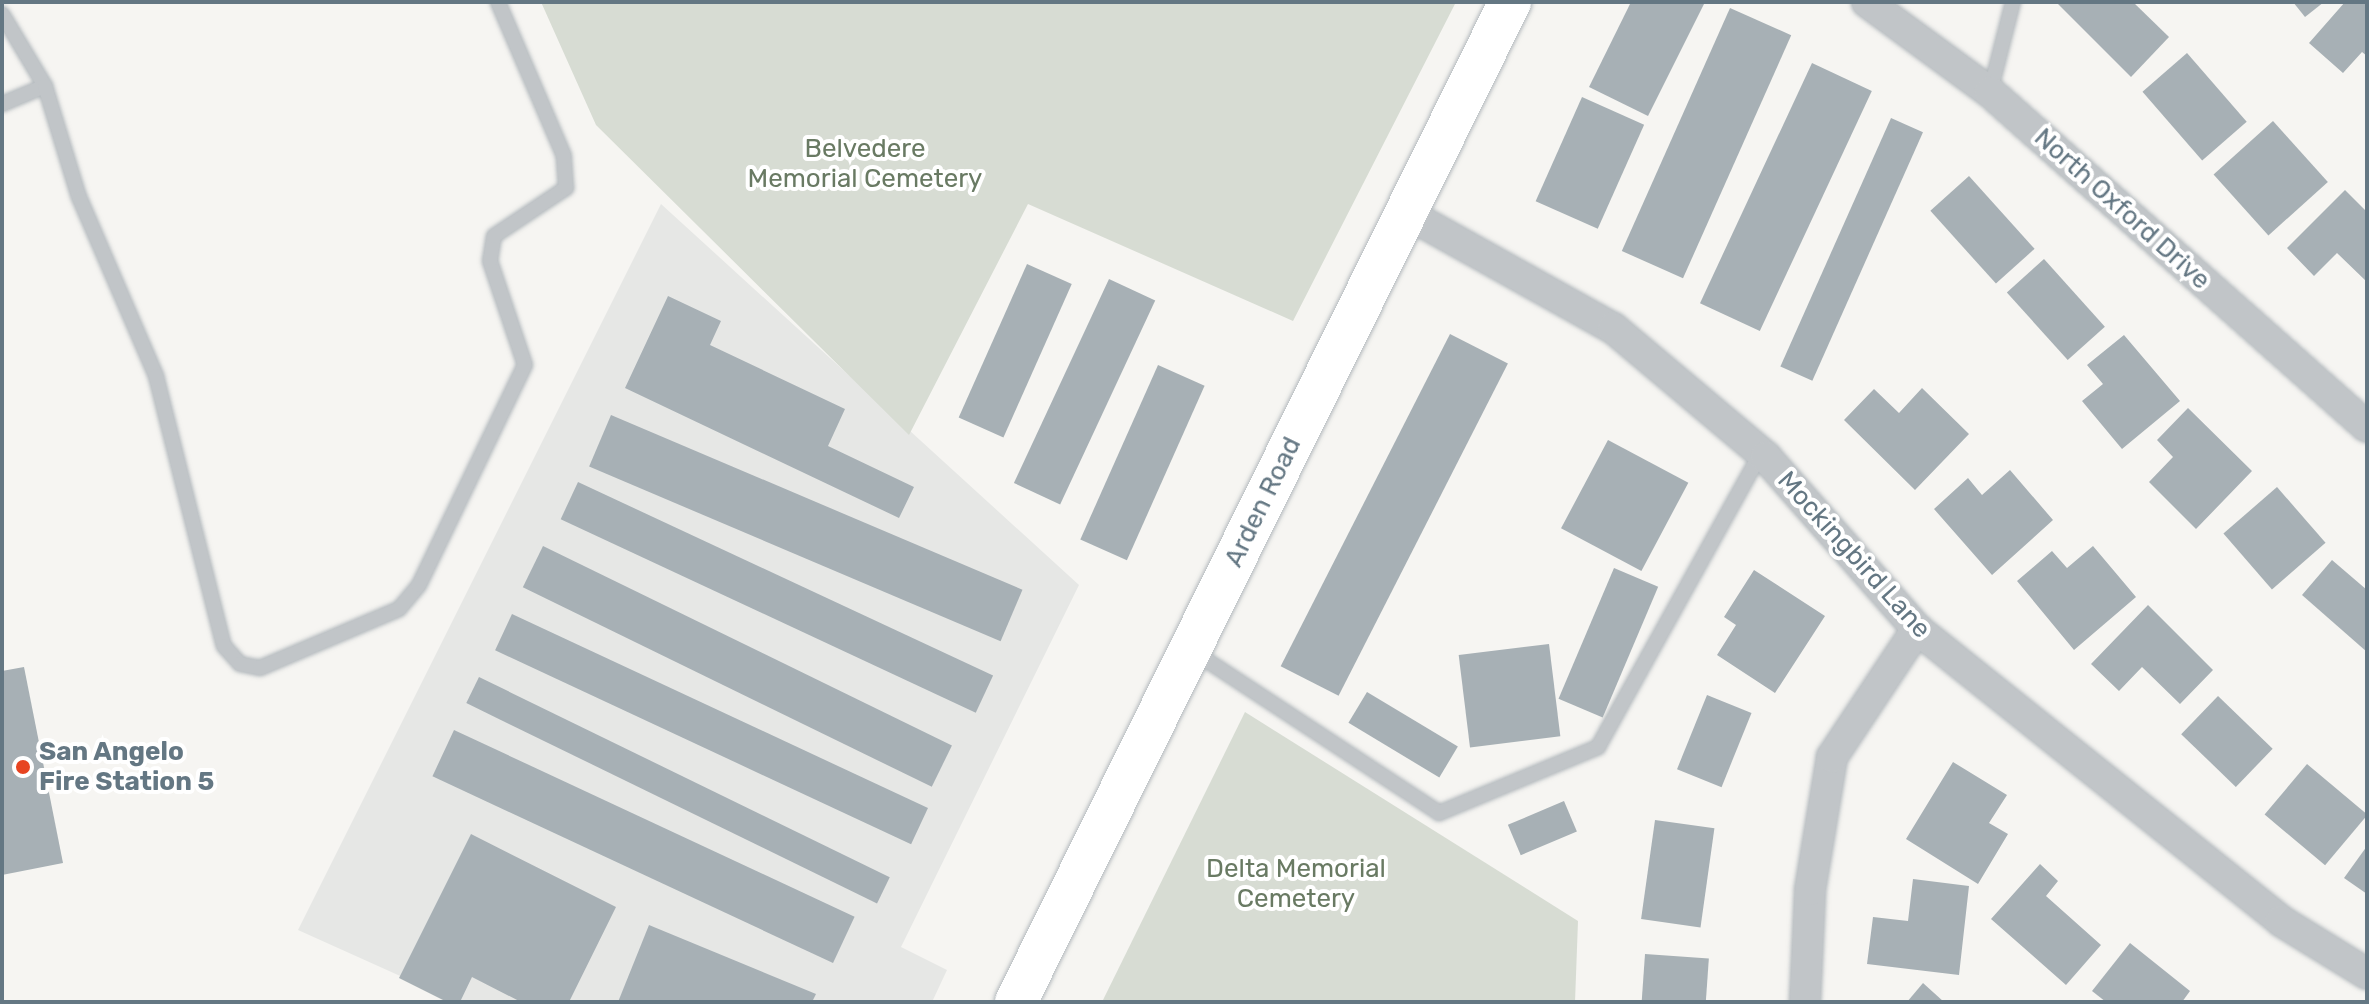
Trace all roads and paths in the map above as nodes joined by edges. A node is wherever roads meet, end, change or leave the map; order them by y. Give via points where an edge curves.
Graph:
1 (498, 2) edge
2 (1510, 2) edge
3 (1867, 2) edge
4 (2013, 2) edge
5 (2, 14) edge
6 (45, 86) junction
7 (1990, 92) junction
8 (2, 104) edge
9 (1406, 213) junction
10 (2367, 427) edge
11 (1761, 453) junction
12 (1917, 629) junction
13 (1191, 649) junction
14 (2367, 974) edge
15 (1016, 1002) edge
16 (1805, 1002) edge

1 - 6 lane via 564,156 566,188 494,236 490,261 525,365 419,585 399,609 260,668 240,664 224,646 156,376 79,197
2 - 9 main road, Arden Road
3 - 7 street, North Oxford Drive
4 - 7 lane
5 - 6 lane
6 - 8 lane
7 - 10 street, North Oxford Drive
9 - 11 street, Mockingbird Lane via 1613,328
9 - 13 main road, Arden Road
11 - 12 street, Mockingbird Lane
11 - 13 lane via 1598,747 1439,813
12 - 14 street, Mockingbird Lane via 2281,921
12 - 16 street via 1832,757 1810,890
13 - 15 main road, Arden Road

